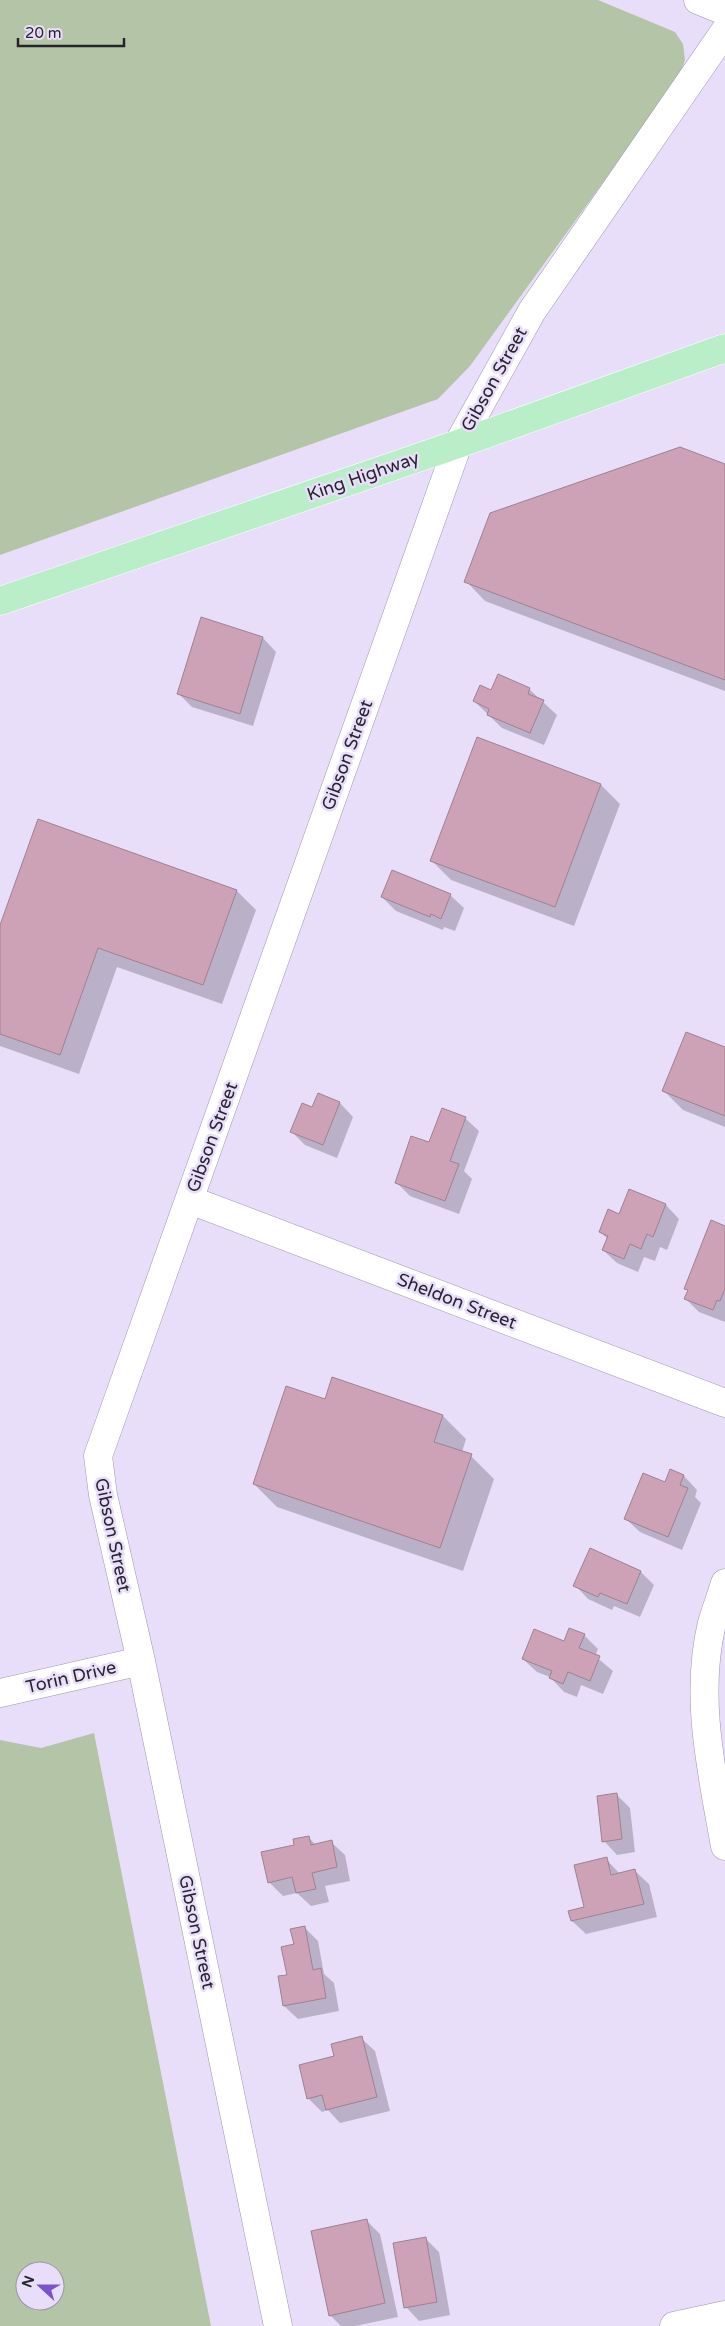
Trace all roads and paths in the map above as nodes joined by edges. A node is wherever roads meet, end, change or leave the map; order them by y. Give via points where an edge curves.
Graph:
1 (698, 0) edge
2 (725, 11) edge
3 (725, 31) edge
4 (725, 348) edge
5 (458, 444) junction
6 (0, 601) edge
7 (190, 1200) junction
8 (725, 1403) edge
9 (725, 1583) edge
10 (141, 1661) junction
11 (0, 1693) edge
12 (725, 1846) edge
13 (725, 2315) edge
14 (278, 2326) edge
15 (674, 2326) edge

1 - 2 street
3 - 5 street, Gibson Street via 532,311
4 - 5 main road, King Highway
5 - 6 main road, King Highway
5 - 7 street, Gibson Street
7 - 8 street, Sheldon Street
7 - 10 street, Gibson Street via 98,1456 103,1494
9 - 12 street via 712,1624 704,1711
10 - 11 street, Torin Drive
10 - 14 street, Gibson Street
13 - 15 street

